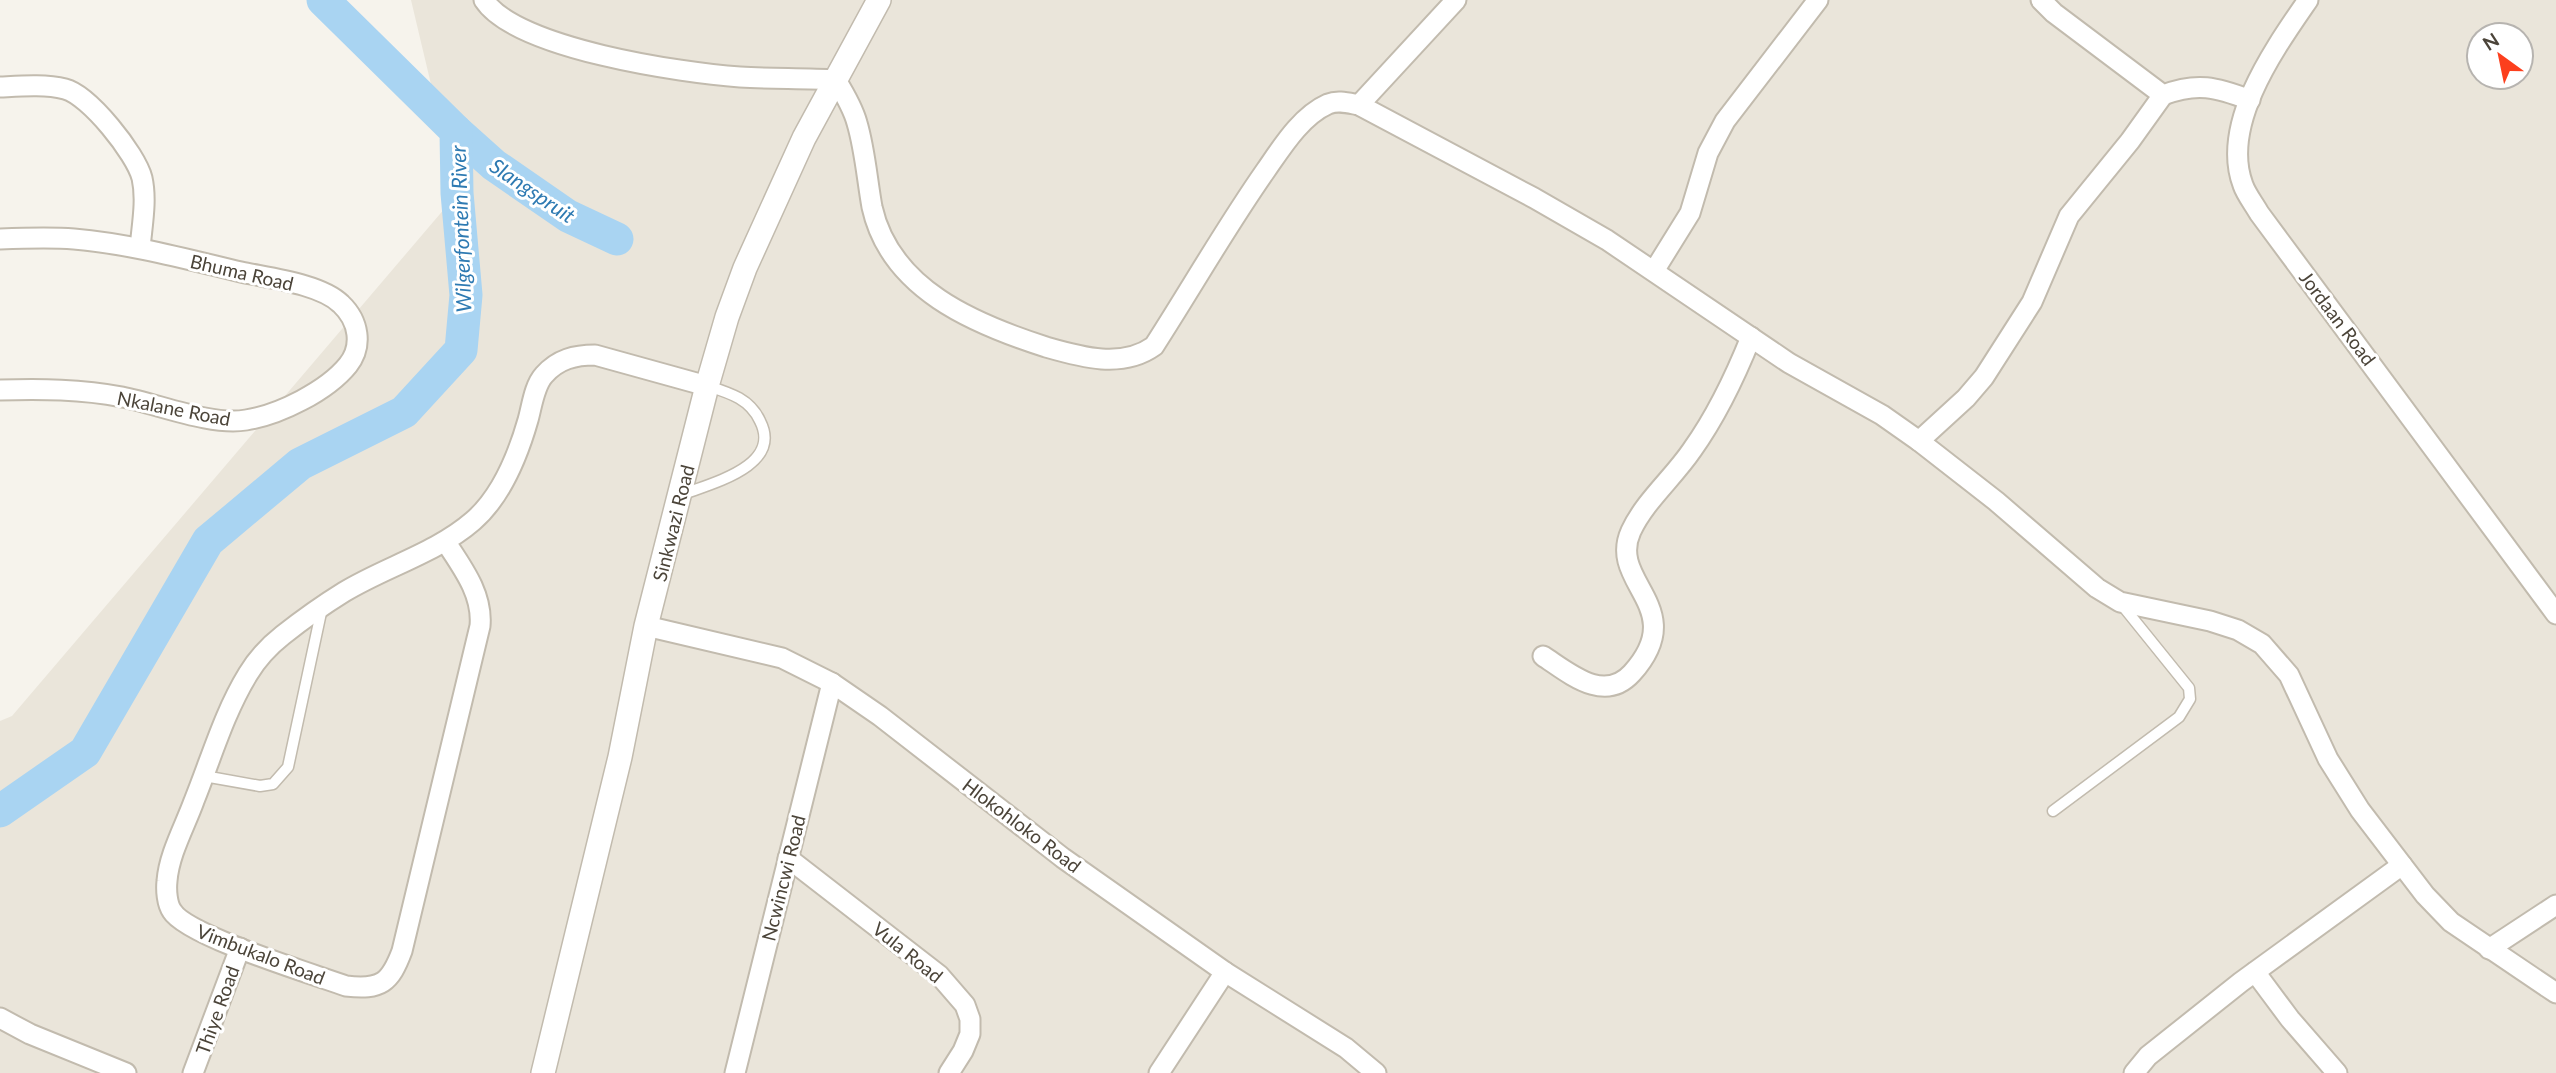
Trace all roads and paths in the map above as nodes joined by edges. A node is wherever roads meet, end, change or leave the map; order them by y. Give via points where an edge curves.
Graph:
1 (484, 0) edge
2 (879, 0) edge
3 (1456, 0) edge
4 (1818, 0) edge
5 (2041, 0) edge
6 (2308, 0) edge
7 (836, 80) junction
8 (0, 87) edge
9 (2162, 95) junction
10 (2250, 100) junction
11 (1359, 105) junction
12 (0, 239) edge
13 (140, 248) junction
14 (1654, 271) junction
15 (341, 303) joint
16 (1751, 337) junction
17 (707, 386) junction
18 (0, 390) edge
19 (1919, 441) junction
20 (681, 495) junction
21 (445, 541) junction
22 (2120, 602) junction
23 (322, 608) junction
24 (2556, 614) edge
25 (646, 626) junction
26 (1543, 656) dead end
27 (832, 682) junction
28 (204, 776) junction
29 (2053, 811) dead end
30 (788, 858) junction
31 (2402, 865) junction
32 (2556, 905) edge
33 (240, 948) junction
34 (2489, 949) junction
35 (1225, 972) junction
36 (2255, 972) junction
37 (2556, 993) edge
38 (0, 1018) edge
39 (126, 1073) edge
40 (193, 1073) edge
41 (542, 1073) edge
42 (735, 1073) edge
43 (949, 1073) edge
44 (1159, 1073) edge
45 (1376, 1073) edge
46 (2134, 1073) edge
47 (2337, 1073) edge

1 - 7 street via 505,20 545,38 614,57 683,71
2 - 7 street, Sinkwazi Road
3 - 11 street
4 - 14 street via 1725,121 1708,153 1690,213
5 - 9 street
6 - 10 street, Jordaan Road
7 - 11 street via 857,121 881,232 911,280 946,305 1009,335 1076,356 1110,359 1132,358 1154,346 1247,197 1302,124 1338,101
7 - 17 street, Sinkwazi Road via 745,268
8 - 13 street via 66,89 98,111 141,174
9 - 10 street via 2190,87 2214,87
9 - 19 street via 2069,216 2032,302 1984,377
10 - 24 street, Jordaan Road via 2237,148 2248,195
11 - 14 street via 1534,198
12 - 13 street, Bhuma Road via 71,239
13 - 15 street, Bhuma Road via 325,293
14 - 16 street
15 - 18 street, Nkalane Road via 358,332 354,356 332,380 268,415 221,420 58,388
16 - 19 street
16 - 26 street via 1721,404 1630,534 1630,568 1655,628 1643,660 1628,678 1600,688 1580,681
17 - 20 street, Sinkwazi Road
17 - 20 lane via 741,397 756,411 766,441 763,452 750,465
17 - 21 street, Vimbukalo Road via 596,355 566,358 542,377 504,480 473,521
19 - 22 street
20 - 25 street, Sinkwazi Road
21 - 23 street, Vimbukalo Road via 344,592
21 - 33 street, Vimbukalo Road via 469,578 481,613 480,626 394,972 377,985 346,986
22 - 29 lane via 2189,688 2190,699 2179,717
22 - 31 street via 2210,621 2262,644 2288,675 2328,759 2360,810
23 - 28 street, Vimbukalo Road via 261,654 229,713
23 - 28 lane via 288,767 273,784 260,786
25 - 27 street, Hlokohloko Road via 782,658
25 - 41 street, Sinkwazi Road via 620,757
27 - 30 street, Ncwincwi Road
27 - 35 street, Hlokohloko Road via 1063,858
28 - 33 street, Vimbukalo Road via 175,850 167,897 171,911 192,929
30 - 42 street, Ncwincwi Road
30 - 43 street, Vula Road via 939,975 965,1004 970,1034
31 - 34 street via 2451,922
31 - 36 street
32 - 34 street
33 - 40 street, Thiye Road
34 - 37 street
35 - 44 street
35 - 45 street, Hlokohloko Road via 1346,1048
36 - 46 street via 2148,1056
36 - 47 street
38 - 39 street

